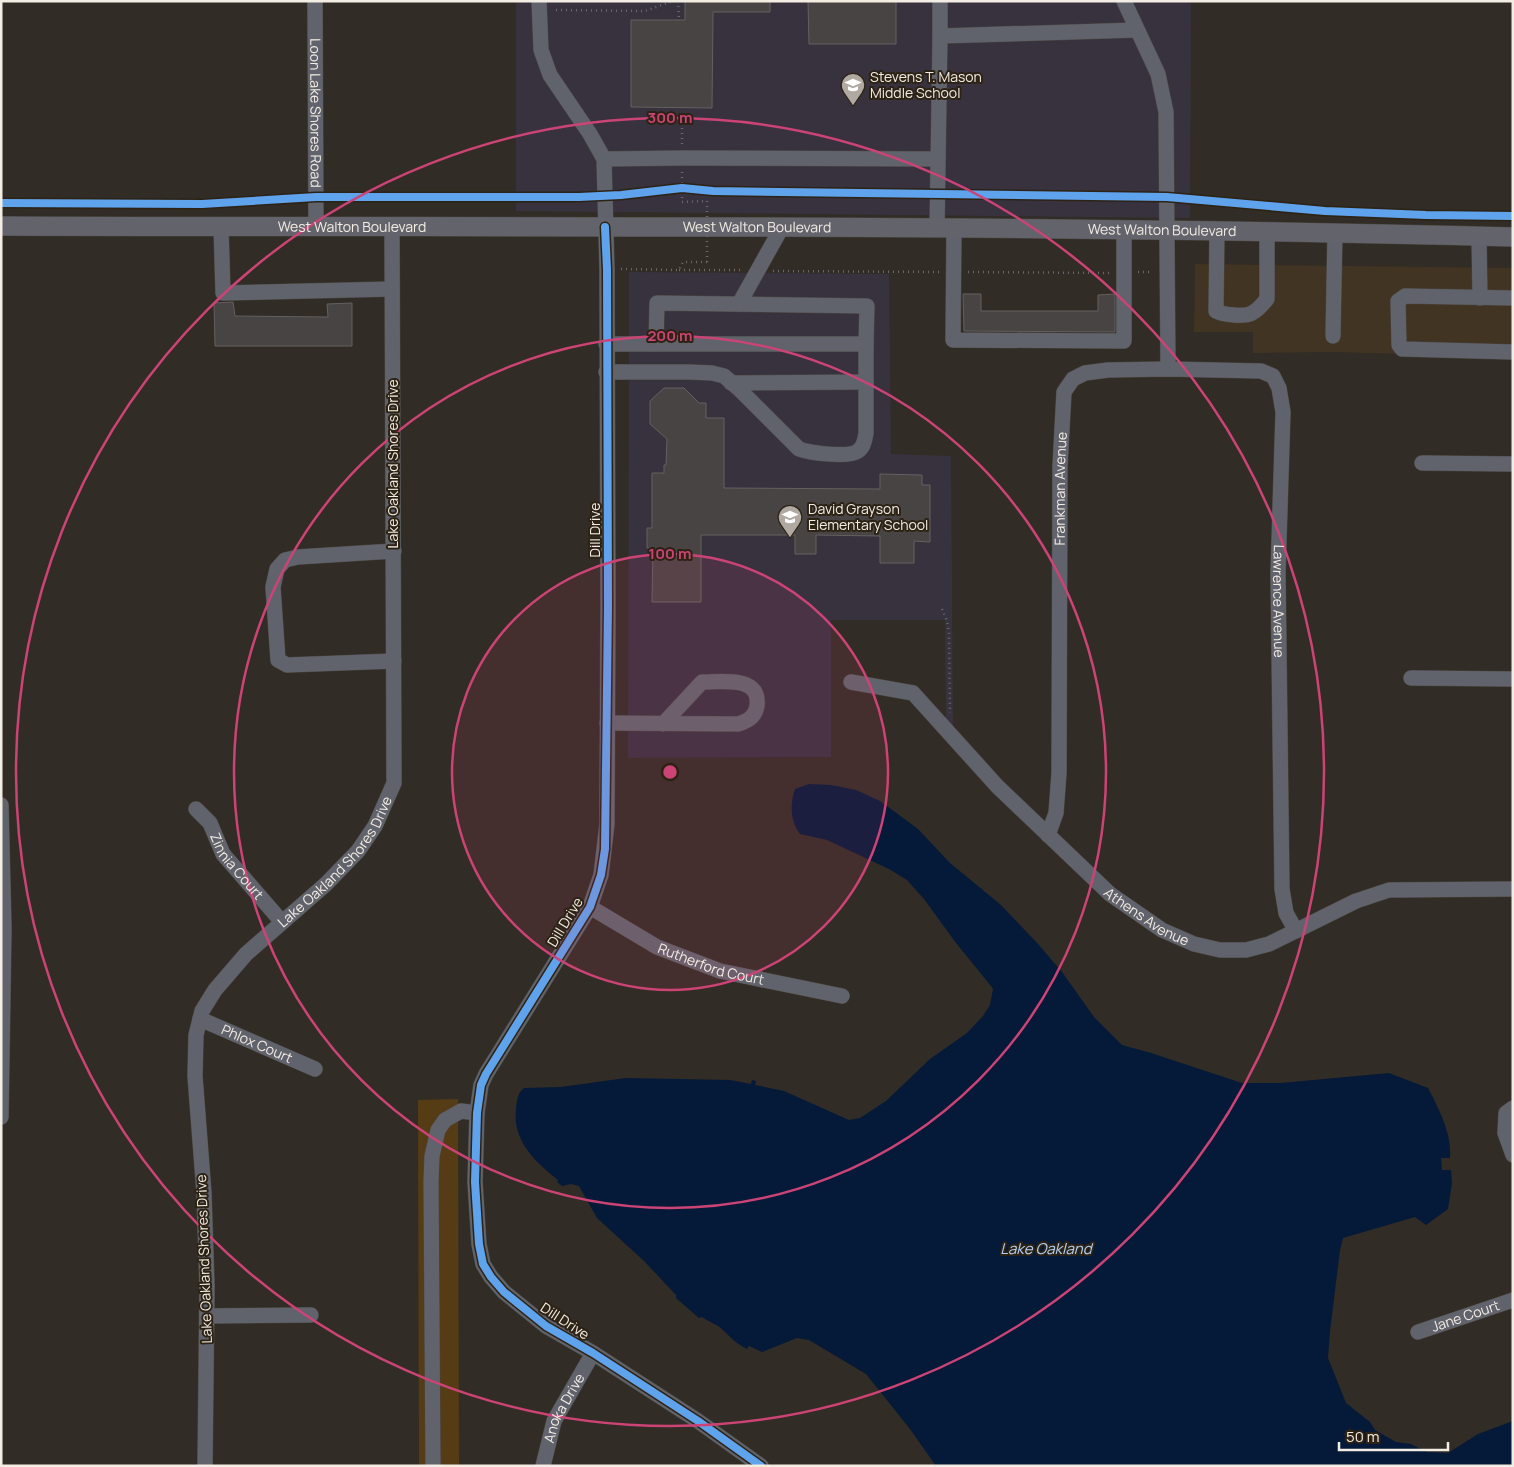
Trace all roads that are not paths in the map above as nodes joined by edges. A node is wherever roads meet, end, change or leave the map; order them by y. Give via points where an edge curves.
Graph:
1 (316, 1) edge
2 (539, 1) edge
3 (940, 1) edge
4 (1124, 1) edge
5 (1138, 30) junction
6 (940, 36) junction
7 (937, 159) junction
8 (604, 160) junction
9 (1, 226) edge
10 (221, 226) junction
11 (316, 227) junction
12 (392, 227) junction
13 (605, 227) junction
14 (782, 227) junction
15 (945, 228) junction
16 (1124, 230) junction
17 (1167, 230) junction
18 (1218, 230) junction
19 (1267, 231) junction
20 (1335, 232) junction
21 (1479, 236) junction
22 (1513, 237) edge
23 (392, 289) junction
24 (1480, 298) junction
25 (1513, 298) edge
26 (739, 304) junction
27 (1333, 336) dead end
28 (606, 344) junction
29 (656, 344) junction
30 (866, 344) junction
31 (1513, 352) edge
32 (1168, 368) junction
33 (606, 372) junction
34 (866, 382) junction
35 (732, 383) junction
36 (1422, 463) dead end
37 (1513, 464) edge
38 (394, 551) junction
39 (394, 661) junction
40 (1411, 678) dead end
41 (1513, 679) edge
42 (851, 682) dead end
43 (607, 723) junction
44 (663, 724) junction
45 (1, 805) edge
46 (196, 809) dead end
47 (1048, 835) junction
48 (1513, 889) edge
49 (590, 907) junction
50 (282, 922) junction
51 (1296, 931) junction
52 (842, 996) dead end
53 (200, 1019) junction
54 (314, 1069) dead end
55 (1513, 1108) edge
56 (477, 1113) junction
57 (1, 1117) edge
58 (1513, 1155) edge
59 (1513, 1300) edge
60 (311, 1315) dead end
61 (207, 1316) junction
62 (1418, 1332) dead end
63 (593, 1353) junction
64 (205, 1466) edge
65 (433, 1466) edge
66 (542, 1466) edge
67 (761, 1466) edge

1 - 11 street, Loon Lake Shores Road
2 - 8 street via 541,50 550,75
3 - 6 street
4 - 5 street
5 - 6 street
5 - 17 street via 1158,74 1166,112
6 - 7 street
7 - 8 street
7 - 15 street
8 - 13 street, Dill Drive
9 - 10 main road, West Walton Boulevard
10 - 11 main road, West Walton Boulevard
10 - 23 street via 223,293
11 - 12 main road, West Walton Boulevard
12 - 13 main road, West Walton Boulevard
12 - 23 street, Lake Oakland Shores Drive
13 - 14 main road, West Walton Boulevard
13 - 28 street, Dill Drive
14 - 15 main road, West Walton Boulevard
14 - 26 street
15 - 16 main road, West Walton Boulevard
15 - 16 street via 954,272 953,340 1124,341
16 - 17 main road, West Walton Boulevard
17 - 18 main road, West Walton Boulevard
17 - 32 street
18 - 19 main road, West Walton Boulevard
18 - 19 street via 1216,311 1221,314 1251,314 1267,299
19 - 20 main road, West Walton Boulevard
20 - 21 main road, West Walton Boulevard
20 - 27 street
21 - 22 main road, West Walton Boulevard
21 - 24 street
23 - 38 street, Lake Oakland Shores Drive
24 - 25 street
24 - 31 street via 1401,298 1398,301 1399,345 1405,350
26 - 29 street via 656,304
26 - 30 street via 867,306
28 - 29 street
28 - 33 street, Dill Drive
29 - 30 street
30 - 34 street
32 - 47 street, Frankman Avenue via 1085,373 1073,378 1064,392 1060,466 1059,773 1056,813
32 - 51 street, Lawrence Avenue via 1261,371 1273,376 1280,388 1284,412 1278,573 1282,889 1286,913
33 - 35 street via 712,373 724,376
33 - 43 street, Dill Drive
34 - 35 street
34 - 35 street via 865,442 858,451 850,454 799,449
36 - 37 street
38 - 39 street, Lake Oakland Shores Drive
38 - 39 street via 285,560 277,569 274,587 278,660 287,665
39 - 50 street, Lake Oakland Shores Drive via 394,783 375,826 358,851
40 - 41 street
42 - 47 street, Athens Avenue via 913,693 997,786
43 - 44 street
43 - 49 street, Dill Drive via 605,849 601,875
44 - 44 street via 738,724 756,712 756,692 740,682 702,682
45 - 57 street via 4,929
46 - 50 street, Zinnia Court via 210,824 223,854
47 - 51 street, Athens Avenue via 1110,894 1162,930 1194,944 1220,950 1246,950 1269,944
48 - 51 street, Athens Avenue via 1389,890 1356,900
49 - 52 street, Rutherford Court via 657,947 720,971
49 - 56 street, Dill Drive via 486,1074
50 - 53 street, Lake Oakland Shores Drive via 246,954 215,990
53 - 54 street, Phlox Court
53 - 61 street, Lake Oakland Shores Drive via 196,1035 195,1076 204,1193
55 - 58 street via 1506,1113 1505,1133
56 - 63 street, Dill Drive via 476,1213 483,1264 504,1292 546,1326
56 - 65 street via 461,1111 445,1120 438,1130 432,1156
59 - 62 street, Jane Court
60 - 61 street
61 - 64 street, Lake Oakland Shores Drive
63 - 66 street, Anoka Drive via 554,1421
63 - 67 street, Dill Drive

